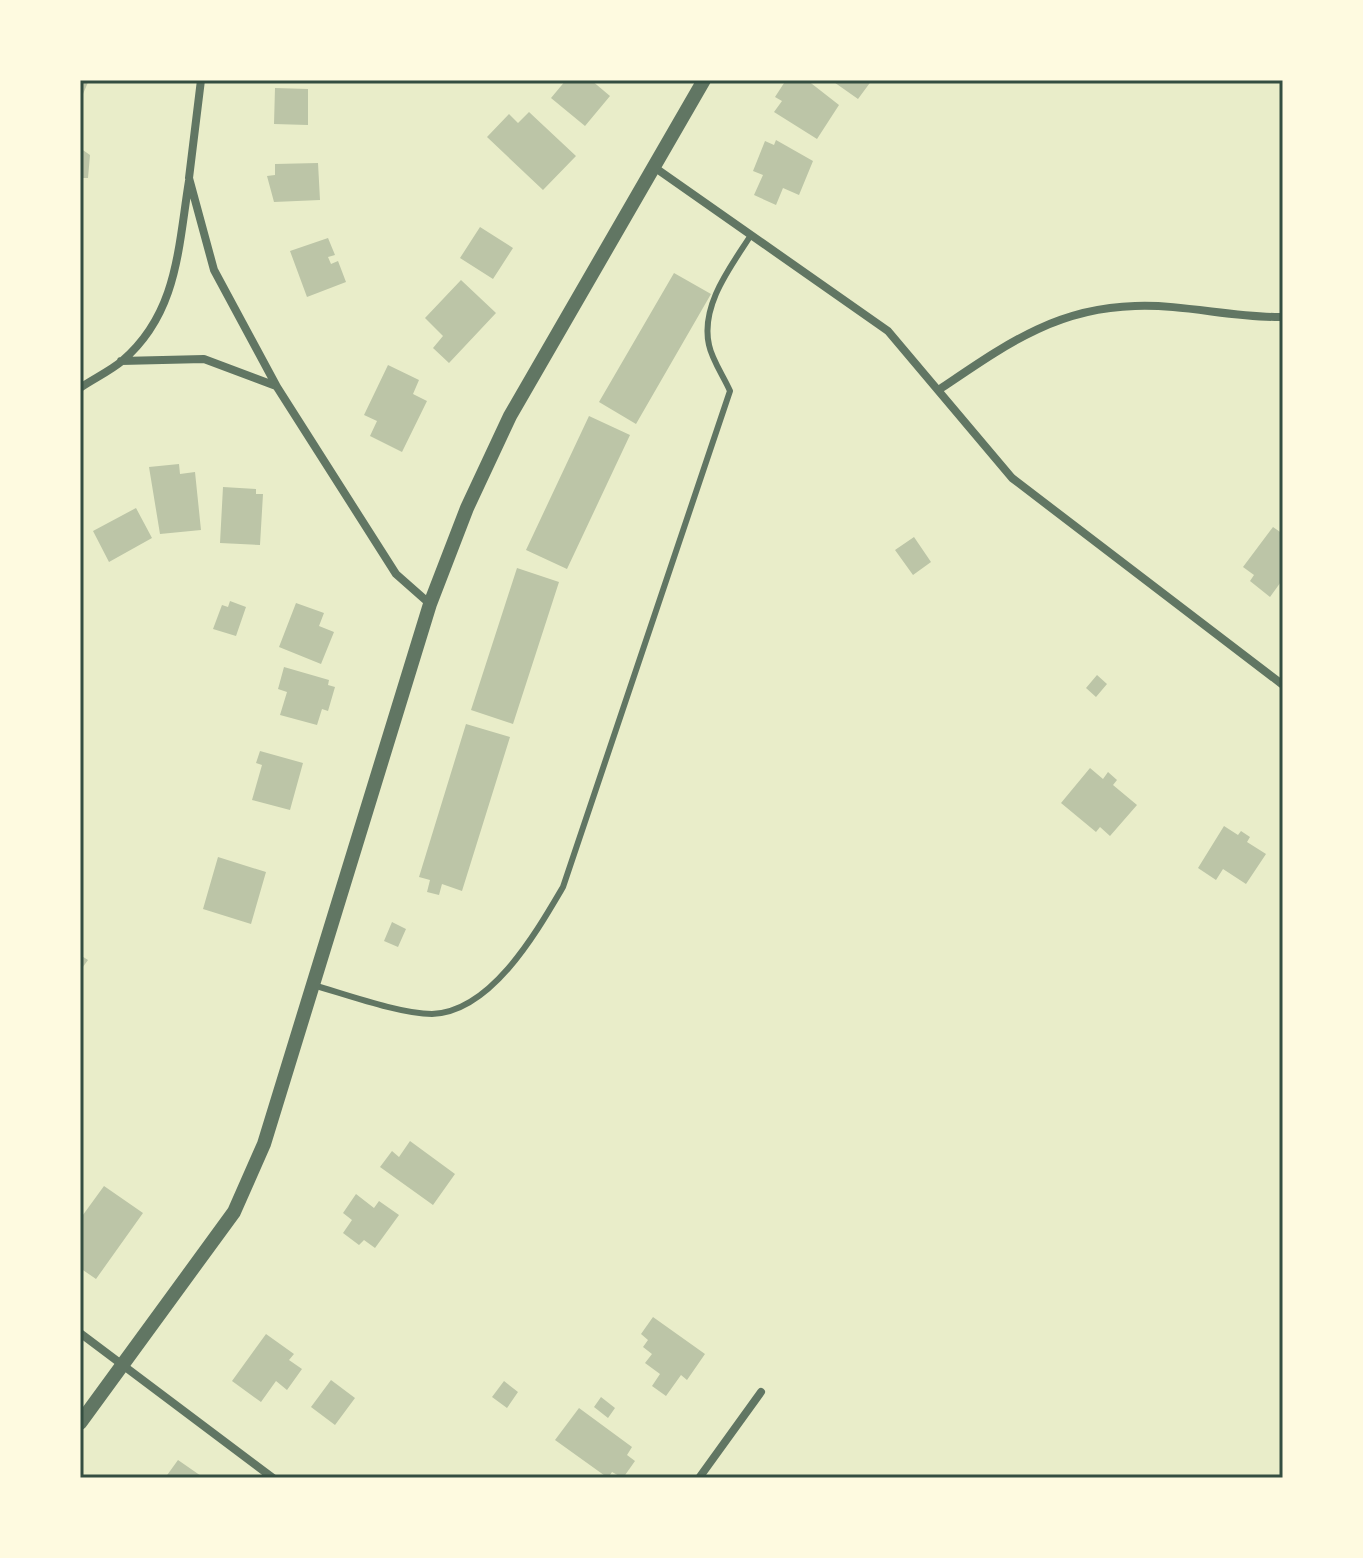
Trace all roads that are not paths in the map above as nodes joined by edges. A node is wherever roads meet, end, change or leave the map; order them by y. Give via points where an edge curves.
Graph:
1 (201, 80) edge
2 (704, 80) edge
3 (653, 166) junction
4 (189, 178) junction
5 (751, 235) junction
6 (1283, 317) edge
7 (121, 361) junction
8 (277, 387) junction
9 (80, 388) edge
10 (940, 389) junction
11 (430, 604) junction
12 (1283, 685) edge
13 (313, 985) junction
14 (80, 1333) edge
15 (122, 1366) junction
16 (761, 1392) dead end
17 (80, 1423) edge
18 (273, 1478) edge
19 (699, 1478) edge

1 - 4 street
2 - 3 street
3 - 5 street
3 - 11 street via 510,416
4 - 7 street via 171,291 152,328
4 - 8 street via 214,270
5 - 10 street via 888,331
5 - 13 lane via 720,283 712,310 708,344 730,391 563,887 485,994 460,1009 431,1014
6 - 10 street via 1138,305 1089,309 1025,332
7 - 8 street via 204,359
7 - 9 street
8 - 11 street via 396,574
10 - 12 street via 1012,478
11 - 13 street
13 - 15 street via 264,1144 234,1212
14 - 15 street
15 - 17 street
15 - 18 street
16 - 19 street

